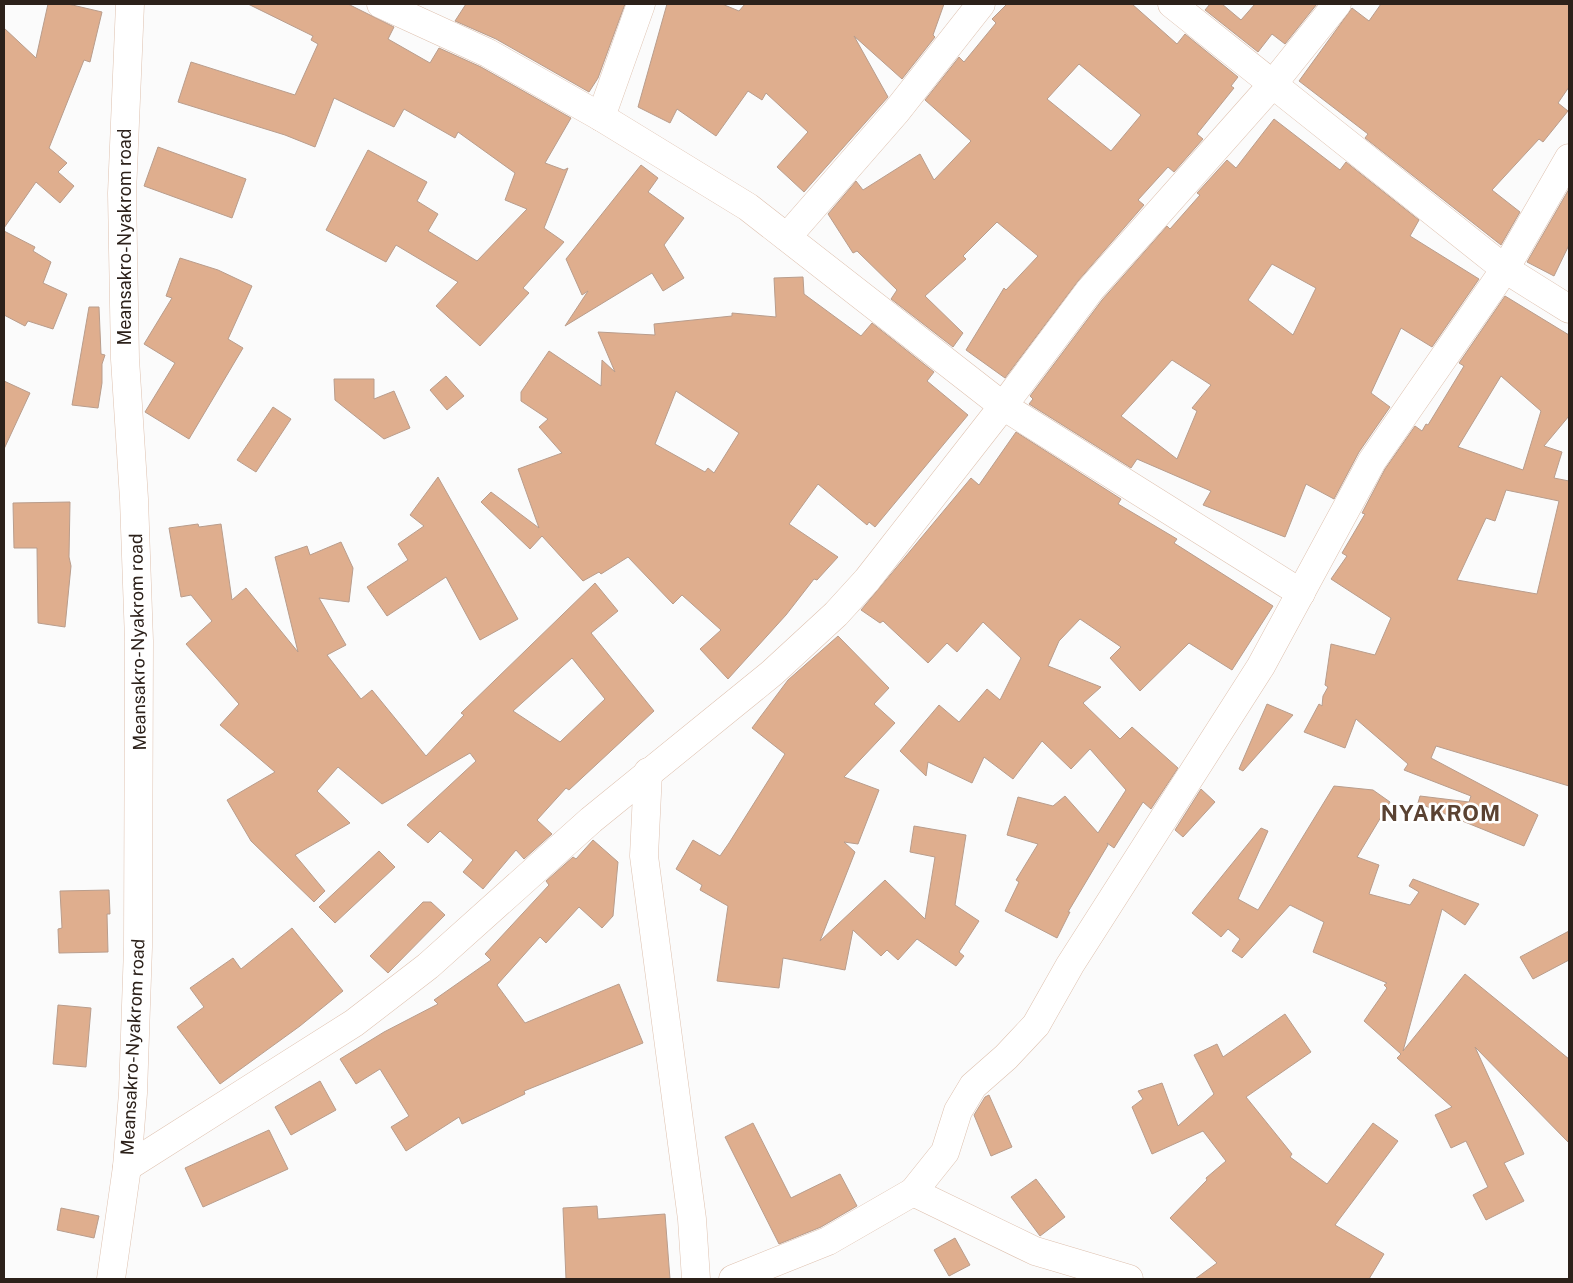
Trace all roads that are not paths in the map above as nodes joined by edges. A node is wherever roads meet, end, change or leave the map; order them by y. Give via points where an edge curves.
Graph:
1 (130, 4) edge
2 (381, 4) edge
3 (641, 4) edge
4 (981, 4) edge
5 (1337, 4) edge
6 (1174, 5) edge
7 (1272, 85) junction
8 (601, 117) junction
9 (1569, 158) edge
10 (786, 237) junction
11 (1505, 269) junction
12 (1569, 309) edge
13 (1003, 406) junction
14 (1302, 593) junction
15 (648, 772) junction
16 (127, 1166) junction
17 (913, 1192) junction
18 (111, 1279) edge
19 (696, 1279) edge
20 (733, 1279) edge
21 (1129, 1279) edge

1 - 16 street, Meansakro-Nyakrom road via 122,193 125,359 139,641 140,795 134,1084
2 - 8 street via 488,53
3 - 8 street
4 - 10 street via 896,112
5 - 7 street
6 - 7 street
7 - 11 street
7 - 13 street via 1090,290
8 - 10 street via 748,207
9 - 11 street
10 - 13 street
11 - 12 street
11 - 14 street via 1372,461
13 - 14 street
13 - 15 street via 867,580 836,614 772,673
14 - 17 street via 1261,666 1070,965 1036,1025 973,1086 958,1111 946,1152
15 - 16 street via 428,966 354,1023
15 - 19 street via 644,856 692,1219
16 - 18 street, Meansakro-Nyakrom road
17 - 20 street via 828,1241
17 - 21 street via 1035,1251

